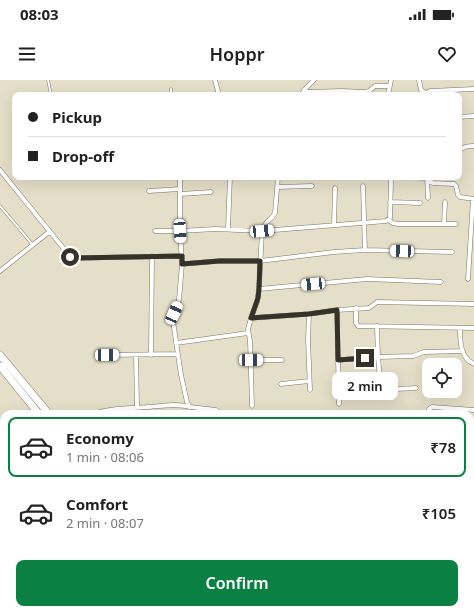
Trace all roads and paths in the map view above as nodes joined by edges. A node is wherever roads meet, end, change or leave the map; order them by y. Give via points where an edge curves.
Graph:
1 (48, 80) edge
2 (216, 80) edge
3 (314, 80) edge
4 (391, 80) edge
5 (419, 80) edge
6 (389, 86) junction
7 (171, 89) dead end
8 (474, 89) edge
9 (50, 92) edge
10 (172, 92) edge
11 (218, 92) edge
12 (303, 92) edge
13 (322, 92) edge
14 (368, 92) edge
15 (368, 92) edge
16 (388, 92) edge
17 (424, 92) edge
18 (427, 92) edge
19 (474, 116) edge
20 (462, 118) edge
21 (474, 146) edge
22 (462, 149) edge
23 (0, 170) edge
24 (180, 180) edge
25 (230, 180) edge
26 (278, 180) edge
27 (391, 180) edge
28 (427, 180) edge
29 (429, 180) edge
30 (312, 186) dead end
31 (363, 186) dead end
32 (277, 187) junction
33 (335, 188) dead end
34 (180, 189) junction
35 (149, 191) dead end
36 (211, 192) dead end
37 (180, 194) junction
38 (428, 198) dead end
39 (473, 199) edge
40 (390, 202) junction
41 (445, 202) dead end
42 (420, 203) dead end
43 (0, 206) edge
44 (388, 220) junction
45 (363, 222) junction
46 (444, 224) junction
47 (456, 224) dead end
48 (334, 225) junction
49 (228, 229) junction
50 (155, 231) dead end
51 (180, 231) junction
52 (262, 231) junction
53 (472, 231) edge
54 (49, 232) junction
55 (33, 245) junction
56 (365, 250) junction
57 (452, 252) dead end
58 (152, 256) junction
59 (182, 256) junction
60 (260, 261) junction
61 (182, 264) junction
62 (469, 264) junction
63 (474, 264) edge
64 (0, 271) edge
65 (468, 279) dead end
66 (441, 282) dead end
67 (259, 289) junction
68 (474, 304) edge
69 (356, 308) junction
70 (337, 310) junction
71 (309, 314) junction
72 (251, 318) junction
73 (377, 326) junction
74 (460, 328) junction
75 (474, 328) edge
76 (248, 333) junction
77 (176, 343) junction
78 (462, 351) junction
79 (178, 354) junction
80 (0, 355) edge
81 (107, 355) dead end
82 (136, 355) junction
83 (151, 355) junction
84 (378, 357) junction
85 (251, 360) junction
86 (282, 360) dead end
87 (338, 360) junction
88 (474, 364) edge
89 (0, 366) edge
90 (309, 381) junction
91 (281, 384) dead end
92 (416, 388) dead end
93 (310, 390) dead end
94 (381, 390) junction
95 (339, 392) junction
96 (339, 404) dead end
97 (252, 406) dead end
98 (137, 407) junction
99 (190, 408) junction
100 (36, 410) edge
101 (46, 410) edge
102 (112, 410) edge
103 (216, 410) edge
104 (429, 410) edge
105 (447, 410) edge

1 - 9 lane
2 - 11 street
3 - 12 street
4 - 6 street
5 - 17 street
6 - 14 street via 375,86
6 - 16 street
7 - 10 lane
8 - 18 street
13 - 15 street
19 - 20 street
21 - 22 street
23 - 54 street
24 - 34 street
25 - 49 street
26 - 32 street
27 - 40 street
28 - 38 street
29 - 39 street via 433,183 455,185 460,197
30 - 32 street
31 - 45 street
32 - 52 street via 275,213 265,223
33 - 48 street
34 - 35 street
34 - 37 street
36 - 37 street
37 - 51 street
39 - 53 street
40 - 42 street
40 - 44 street
41 - 46 street
43 - 55 lane
44 - 45 street
44 - 46 street via 398,224
45 - 48 street
45 - 56 street
46 - 47 street
48 - 52 street
49 - 51 street
49 - 52 street
50 - 51 street
51 - 59 street
52 - 60 street
53 - 62 street
54 - 55 street
54 - 58 street via 73,258
55 - 64 street
56 - 57 street
56 - 60 street
58 - 59 street
58 - 83 street
59 - 61 street
60 - 61 street
60 - 67 street
61 - 77 street via 179,300 173,316
62 - 63 street
62 - 65 street
66 - 67 street via 367,280
67 - 72 street
68 - 69 street via 377,302 369,308
69 - 70 street
69 - 73 street via 358,326
70 - 71 street
70 - 87 street
71 - 72 street
71 - 90 street
72 - 76 street
73 - 74 street
73 - 84 street
74 - 75 street
74 - 78 street
76 - 77 street
76 - 85 street
77 - 79 street
78 - 84 street
78 - 88 street via 467,360
79 - 83 street
79 - 99 street
80 - 101 highway
81 - 82 street
82 - 83 street
82 - 98 street
84 - 87 street
84 - 94 street
85 - 86 street
85 - 97 street
87 - 95 street
89 - 100 highway
90 - 91 street
90 - 93 street
92 - 94 street
94 - 95 street
95 - 96 street
98 - 99 street via 175,405
98 - 102 street
99 - 103 street
104 - 105 street via 432,407

